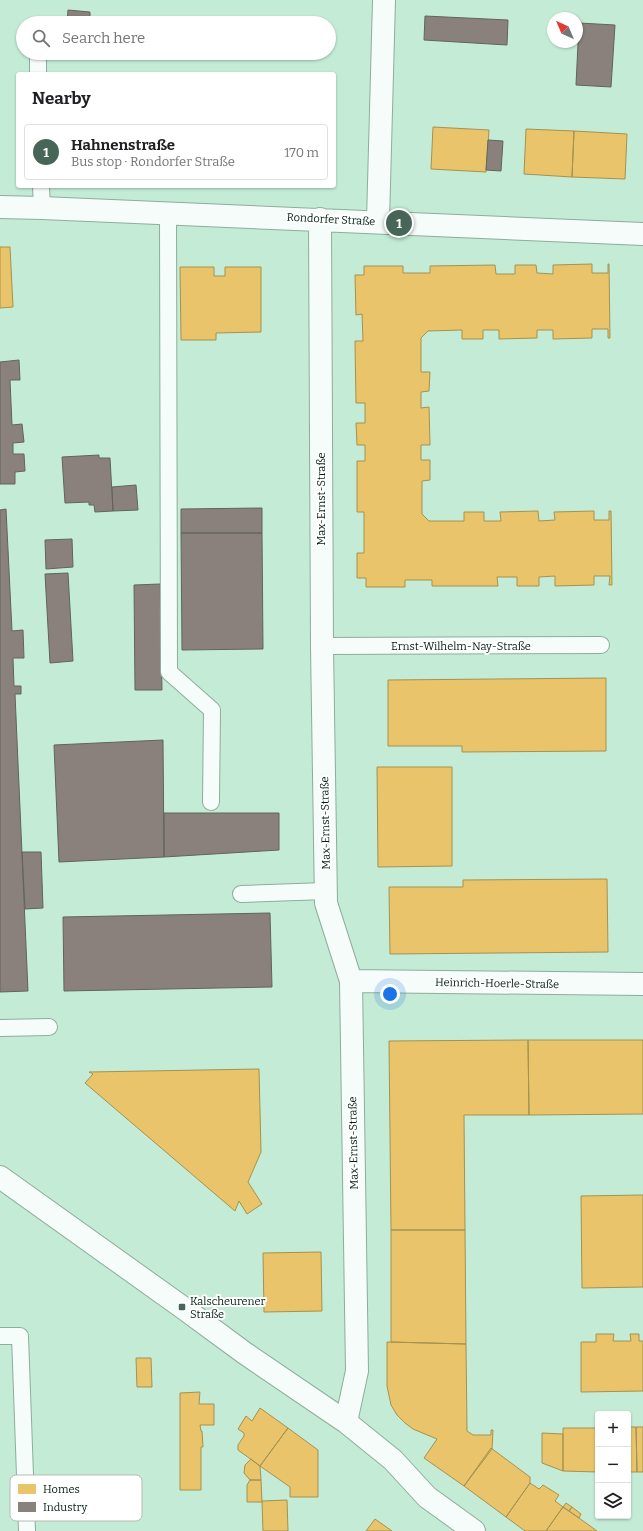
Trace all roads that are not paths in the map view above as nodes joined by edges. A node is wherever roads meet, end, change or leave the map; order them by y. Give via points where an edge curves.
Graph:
1 (384, 0) edge
2 (38, 60) edge
3 (38, 72) edge
4 (41, 188) edge
5 (0, 207) edge
6 (42, 208) junction
7 (168, 213) junction
8 (320, 219) junction
9 (378, 221) junction
10 (643, 234) edge
11 (601, 645) dead end
12 (322, 646) junction
13 (211, 802) dead end
14 (326, 891) junction
15 (241, 894) dead end
16 (350, 981) junction
17 (643, 984) edge
18 (49, 1027) dead end
19 (0, 1028) edge
20 (0, 1177) edge
21 (0, 1336) edge
22 (346, 1422) junction
23 (25, 1475) edge
24 (27, 1521) edge
25 (27, 1531) edge
26 (474, 1531) edge

1 - 9 street
2 - 3 lane
4 - 6 lane
5 - 6 street, Rondorfer Straße
6 - 7 street, Rondorfer Straße
7 - 8 street, Rondorfer Straße
7 - 13 lane via 169,672 212,710
8 - 9 street, Rondorfer Straße
8 - 12 street, Max-Ernst-Straße
9 - 10 street, Rondorfer Straße
11 - 12 lane, Ernst-Wilhelm-Nay-Straße
12 - 14 street, Max-Ernst-Straße
14 - 15 lane
14 - 16 street, Max-Ernst-Straße via 326,903
16 - 17 street, Heinrich-Hoerle-Straße
16 - 22 street, Max-Ernst-Straße via 357,1371
18 - 19 lane
20 - 22 street via 246,1354
21 - 23 lane via 20,1336
22 - 26 street via 393,1460 428,1497
24 - 25 lane

